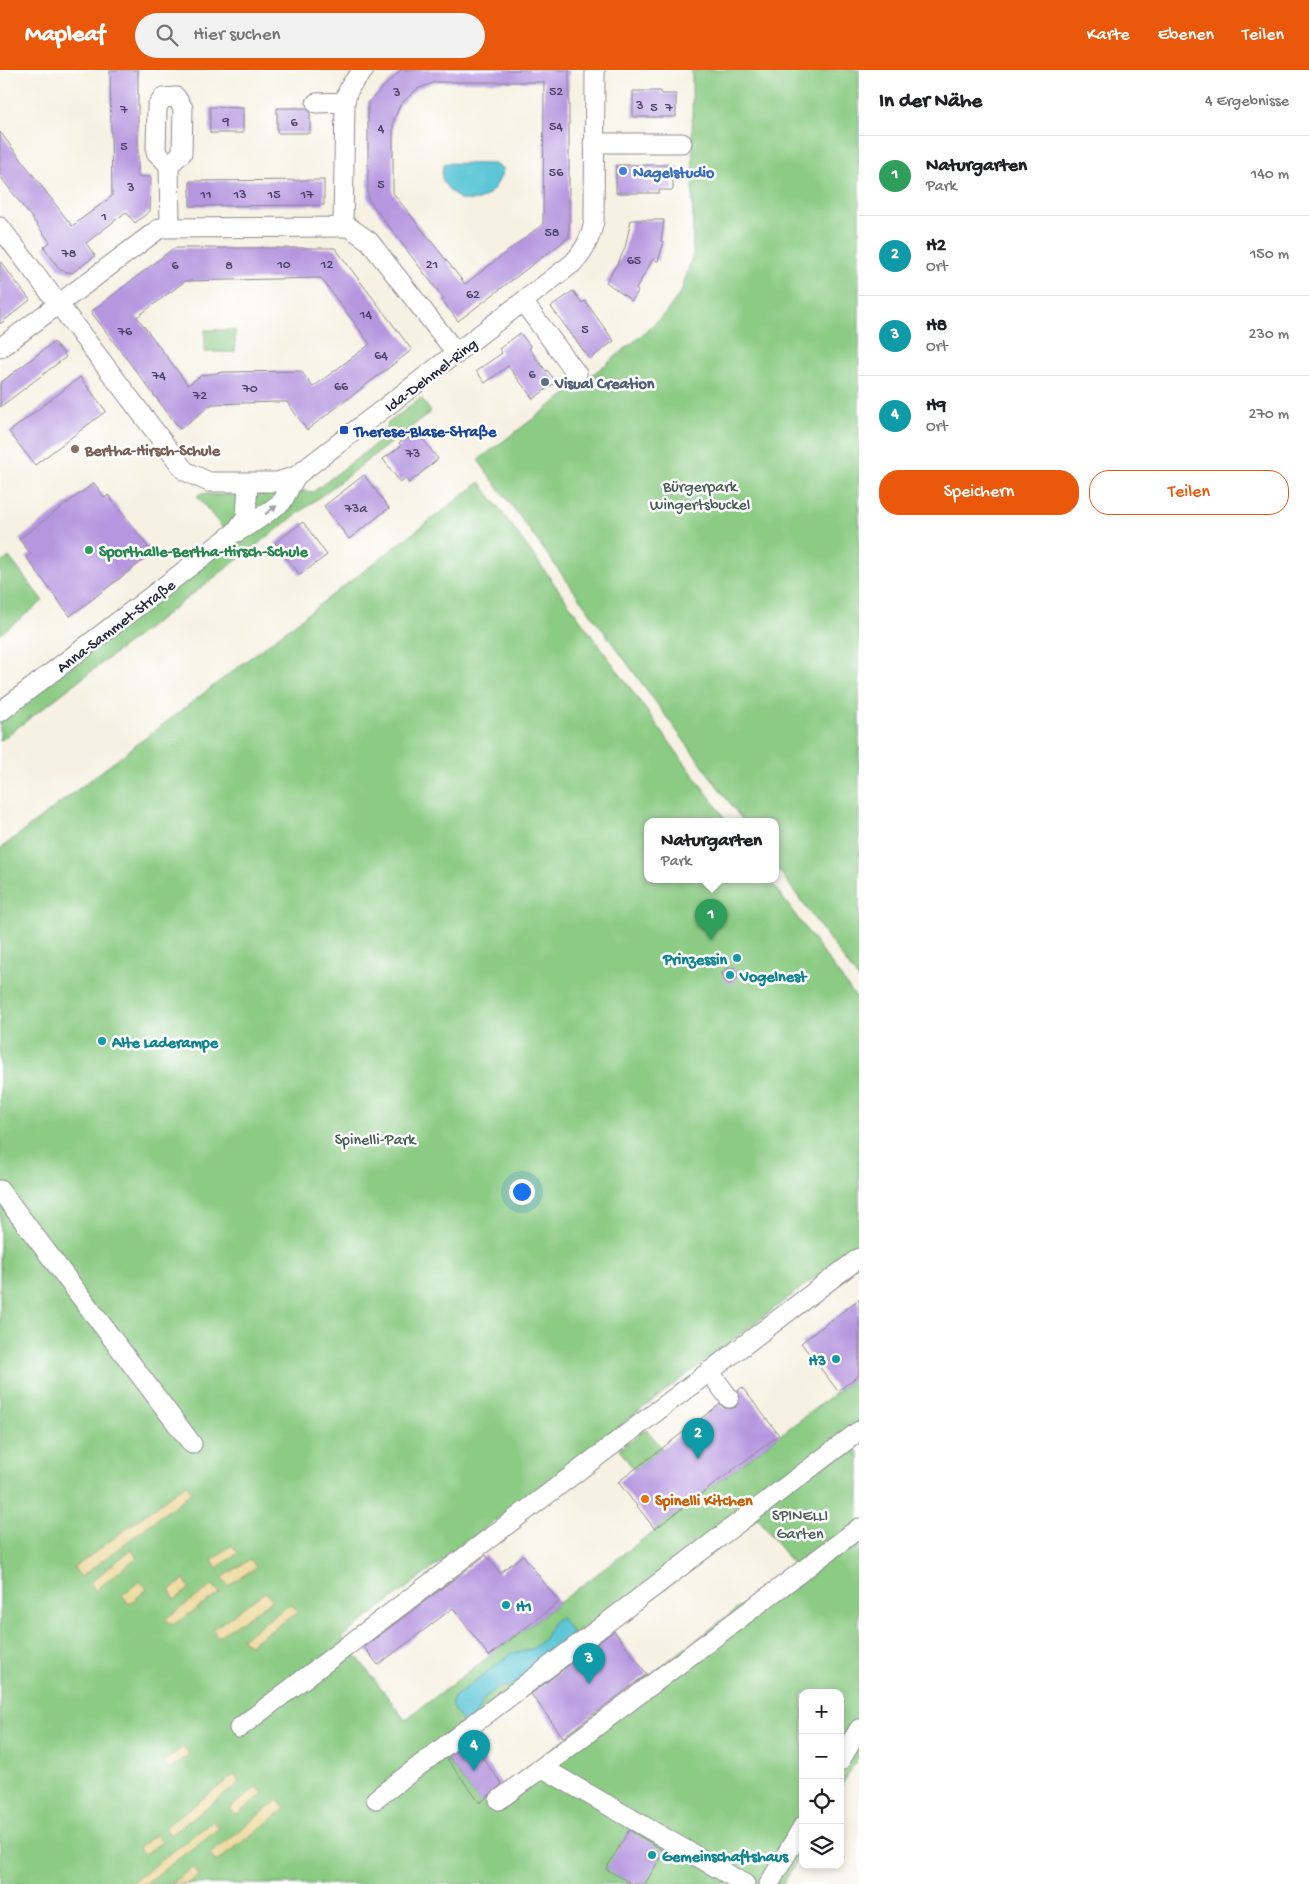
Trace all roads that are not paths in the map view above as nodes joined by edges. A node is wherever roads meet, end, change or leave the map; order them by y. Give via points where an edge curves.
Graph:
1 (364, 70) edge
2 (595, 70) edge
3 (344, 102) junction
4 (316, 103) dead end
5 (594, 143) junction
6 (682, 143) dead end
7 (169, 165) dead end
8 (0, 227) edge
9 (170, 227) junction
10 (343, 227) junction
11 (523, 302) junction
12 (59, 303) junction
13 (0, 348) edge
14 (457, 354) junction
15 (577, 374) dead end
16 (296, 476) junction
17 (248, 483) junction
18 (235, 532) junction
19 (0, 712) edge
20 (0, 1190) edge
21 (859, 1258) edge
22 (709, 1371) junction
23 (729, 1398) dead end
24 (859, 1431) edge
25 (192, 1444) dead end
26 (859, 1528) edge
27 (239, 1728) dead end
28 (859, 1729) edge
29 (844, 1755) edge
30 (543, 1768) junction
31 (376, 1799) dead end
32 (499, 1800) dead end
33 (799, 1833) edge
34 (745, 1884) edge
35 (769, 1884) edge

1 - 3 street via 352,82
2 - 5 street, Ida-Dehmel-Ring
3 - 4 street
3 - 10 street
5 - 6 street
5 - 11 street, Ida-Dehmel-Ring via 594,221 588,244 573,263
7 - 9 street
8 - 12 street, Ida-Dehmel-Ring
9 - 10 street
9 - 12 street via 160,228
10 - 14 street via 349,227 369,241
11 - 14 street, Ida-Dehmel-Ring
11 - 15 street
12 - 13 street
12 - 17 street, Ida-Dehmel-Ring via 185,471 209,482
14 - 16 street, Ida-Dehmel-Ring
16 - 17 street, Ida-Dehmel-Ring via 277,482
18 -> 16 street via 282,502
17 - 18 street, Anna-Sammet-Straße via 246,517
18 - 19 street, Anna-Sammet-Straße
20 - 25 street
21 - 22 street
22 - 23 street
22 - 27 street
24 - 31 street
26 - 30 street
28 - 29 street
30 - 32 street
30 - 34 street
33 - 35 street

